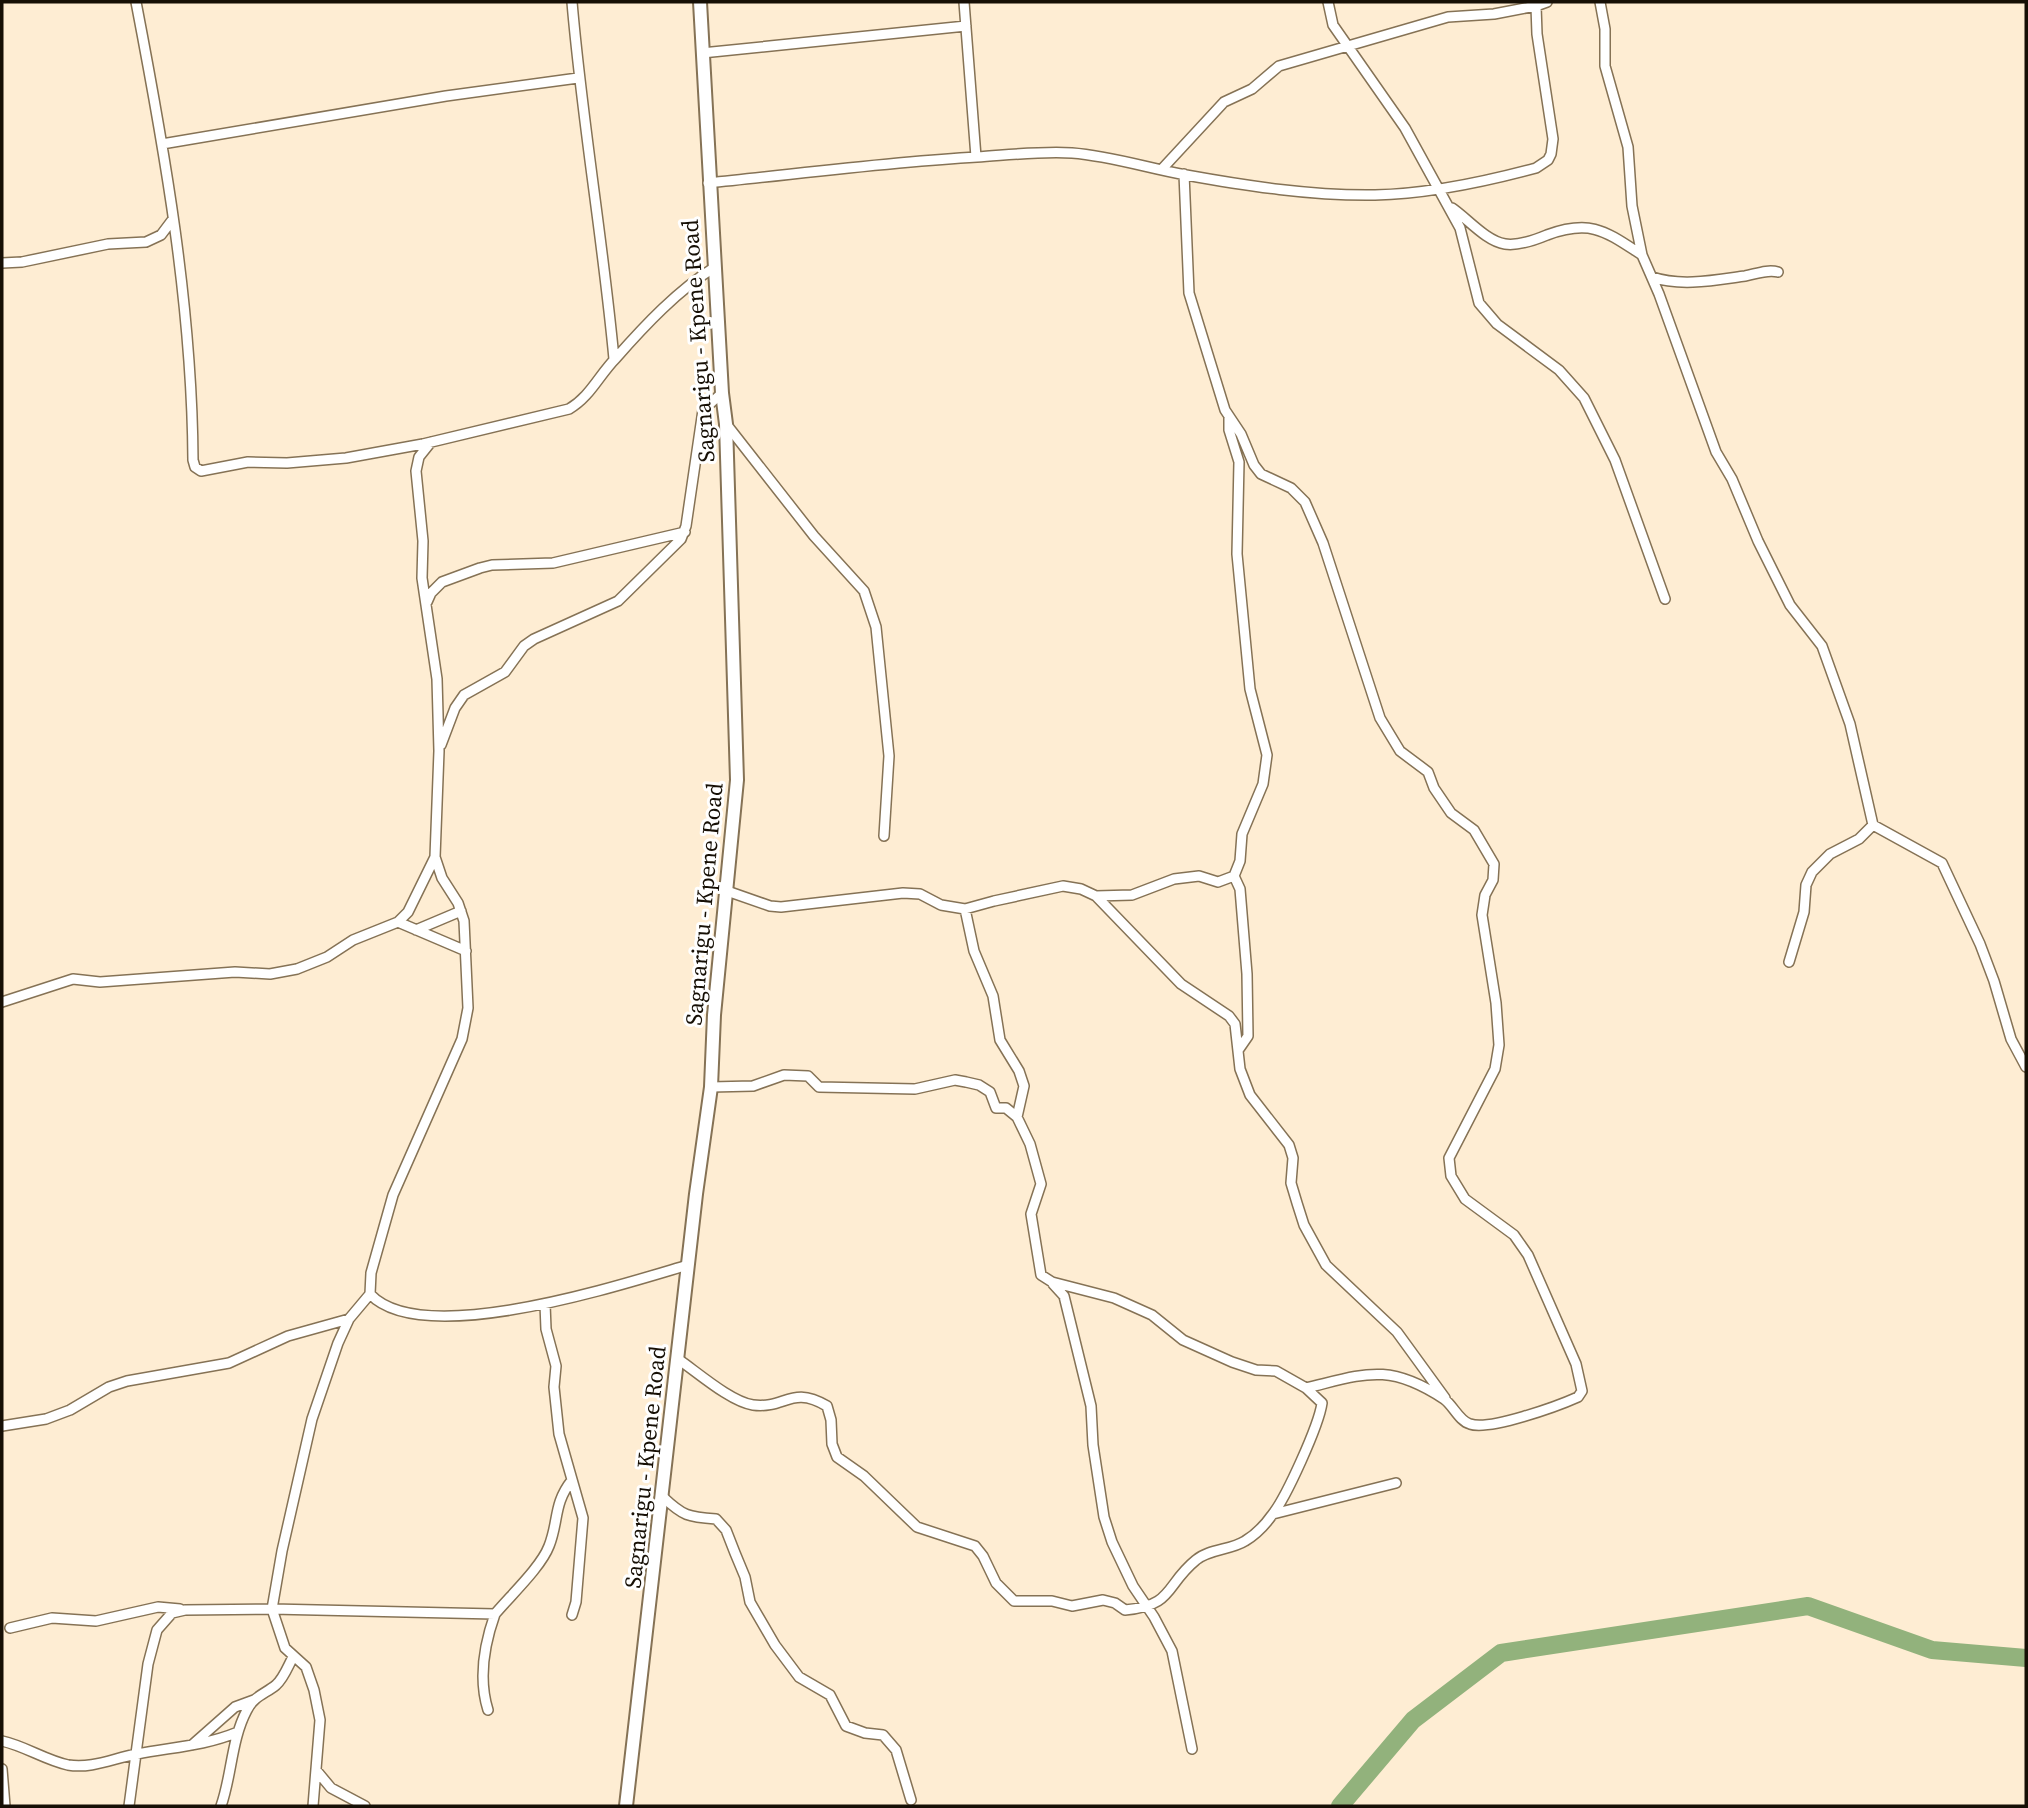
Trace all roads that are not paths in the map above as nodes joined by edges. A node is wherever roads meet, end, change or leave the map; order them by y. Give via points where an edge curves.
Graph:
1 (136, 2) edge
2 (572, 2) edge
3 (700, 2) edge
4 (964, 2) edge
5 (1328, 2) edge
6 (1547, 2) edge
7 (1600, 2) edge
8 (1535, 4) edge
9 (966, 26) junction
10 (1347, 45) junction
11 (702, 53) junction
12 (578, 78) junction
13 (162, 144) junction
14 (976, 157) junction
15 (1162, 169) junction
16 (1184, 174) junction
17 (708, 183) junction
18 (1438, 189) junction
19 (1448, 206) junction
20 (173, 219) junction
21 (1642, 255) junction
22 (2, 263) edge
23 (715, 267) junction
24 (1777, 272) dead end
25 (1652, 277) junction
26 (614, 359) junction
27 (722, 393) junction
28 (1229, 416) junction
29 (726, 424) junction
30 (431, 442) junction
31 (684, 532) junction
32 (1665, 599) dead end
33 (426, 604) junction
34 (439, 751) junction
35 (1873, 825) junction
36 (884, 836) dead end
37 (435, 857) junction
38 (1234, 876) junction
39 (727, 891) junction
40 (1096, 896) junction
41 (965, 909) junction
42 (461, 911) junction
43 (398, 922) junction
44 (416, 930) junction
45 (466, 951) junction
46 (1789, 962) dead end
47 (2, 1002) edge
48 (1239, 1049) junction
49 (2026, 1067) edge
50 (710, 1087) junction
51 (1017, 1117) junction
52 (688, 1265) junction
53 (1052, 1282) junction
54 (370, 1294) junction
55 (545, 1304) junction
56 (349, 1319) junction
57 (678, 1359) junction
58 (1306, 1388) junction
59 (1447, 1401) junction
60 (2, 1426) edge
61 (572, 1480) junction
62 (1396, 1483) dead end
63 (663, 1497) junction
64 (1273, 1514) junction
65 (1146, 1606) junction
66 (272, 1609) junction
67 (185, 1610) junction
68 (495, 1614) junction
69 (572, 1615) dead end
70 (10, 1628) dead end
71 (293, 1657) junction
72 (254, 1700) junction
73 (488, 1710) dead end
74 (238, 1732) junction
75 (2, 1741) edge
76 (191, 1746) junction
77 (1192, 1749) dead end
78 (137, 1754) junction
79 (2, 1769) edge
80 (316, 1770) junction
81 (911, 1800) dead end
82 (5, 1806) edge
83 (129, 1806) edge
84 (221, 1806) edge
85 (313, 1806) edge
86 (365, 1806) edge
87 (626, 1806) edge

1 - 13 street
2 - 12 street
3 - 11 street, Sagnarigu - Kpene Road
4 - 9 street
5 - 10 street via 1333,25
6 - 8 street
7 - 21 street via 1605,66 1628,148 1632,206
8 - 10 street via 1493,14 1448,17
8 - 18 street via 1552,154 1536,168
9 - 11 street
9 - 14 street
10 - 15 street via 1279,66 1252,89 1224,102
10 - 18 street via 1405,128
11 - 17 street, Sagnarigu - Kpene Road
12 - 13 street
12 - 26 street
13 - 20 street
14 - 15 street via 1072,153
14 - 17 street
15 - 16 street
16 - 18 street via 1345,195
16 - 28 street via 1189,293
17 - 23 street, Sagnarigu - Kpene Road
18 - 19 street
19 - 21 street via 1502,243 1515,244 1580,226 1608,235
19 - 32 street via 1460,228 1479,303 1497,324 1573,383 1601,429
20 - 22 street via 161,235 146,242 108,244
20 - 30 street via 184,299 195,467 201,471 248,462 346,458
21 - 25 street
23 - 26 street via 676,296
23 - 27 street, Sagnarigu - Kpene Road
24 - 25 street via 1700,281
25 - 35 street via 1716,452 1790,605 1822,646 1850,724
26 - 30 street via 586,397 569,409
27 - 29 street, Sagnarigu - Kpene Road
27 - 31 street via 703,410
28 - 38 street via 1239,462 1237,554 1250,689 1266,755 1263,784 1242,834
28 - 59 street via 1261,474 1291,488 1305,502 1391,738 1427,772 1451,813 1474,830 1494,864 1482,915 1499,1045 1495,1069 1449,1157 1451,1176 1465,1199 1514,1235 1528,1255 1576,1364 1582,1391 1550,1408 1478,1426 1466,1424
29 - 36 street via 814,537 864,591 876,628 889,757
29 - 39 street, Sagnarigu - Kpene Road via 737,780
30 - 33 street via 419,457 416,471
31 - 33 street via 553,563 480,568 437,586
31 - 34 street via 618,601 534,639 505,672 464,695
33 - 34 street via 437,679
34 - 37 street
35 - 46 street via 1812,872
35 - 49 street via 1942,863 1980,944 2011,1039
37 - 42 street
37 - 43 street via 408,912
38 - 40 street via 1219,882 1199,876 1174,878 1132,895
38 - 48 street via 1240,889 1247,974 1248,1036
39 - 41 street via 781,907 903,893
39 - 50 street, Sagnarigu - Kpene Road
40 - 41 street via 1063,886
40 - 48 street via 1181,984 1229,1016
41 - 51 street via 977,959 993,996 1000,1040 1024,1086
42 - 44 street
42 - 45 street
43 - 44 street
43 - 47 street via 297,969 100,982 73,979
44 - 45 street
45 - 54 street via 468,1008 462,1039 393,1195 371,1273
48 - 59 street via 1240,1069 1250,1095 1289,1145 1291,1183 1317,1253 1397,1332
50 - 51 street via 752,1086 783,1075 808,1076 819,1087 915,1089 955,1080 979,1085 990,1092 996,1108 1006,1108
50 - 52 street, Sagnarigu - Kpene Road
51 - 53 street via 1041,1184 1031,1214 1037,1263 1041,1275
52 - 55 street
52 - 57 street, Sagnarigu - Kpene Road
53 - 58 street via 1114,1298 1152,1315 1183,1340 1255,1370 1276,1371
53 - 65 street via 1064,1296 1091,1406 1104,1517
54 - 55 street via 380,1305 437,1316
54 - 56 street
55 - 61 street via 556,1366 559,1434
56 - 60 street via 288,1336 229,1363 127,1381 71,1410
56 - 66 street via 312,1419
57 - 63 street, Sagnarigu - Kpene Road
57 - 65 street via 750,1405 802,1396 827,1406 837,1457 918,1527 975,1546 996,1583 1014,1601 1072,1606 1103,1600 1125,1610
58 - 59 street via 1390,1374
58 - 64 street via 1322,1403 1320,1413
61 - 68 street via 562,1493 550,1545
61 - 69 street via 583,1518
62 - 64 street
63 - 81 street via 680,1513 716,1519 726,1530 750,1602 787,1663 799,1677 830,1695 846,1726 883,1735 896,1750
63 - 87 street, Sagnarigu - Kpene Road
64 - 65 street via 1248,1539 1195,1560 1161,1601
65 - 77 street via 1172,1651
66 - 67 street
66 - 68 street
66 - 71 street via 285,1648
67 - 70 street via 158,1607 96,1621 52,1618
67 - 78 street via 172,1614 157,1630
68 - 73 street via 485,1647 483,1694
71 - 72 street via 276,1685
71 - 80 street via 306,1667 314,1690 320,1720
72 - 74 street
72 - 76 street via 235,1707
74 - 76 street
74 - 84 street
75 - 78 street via 70,1765 92,1765
76 - 78 street
78 - 83 street
79 - 82 street
80 - 85 street
80 - 86 street via 331,1788

